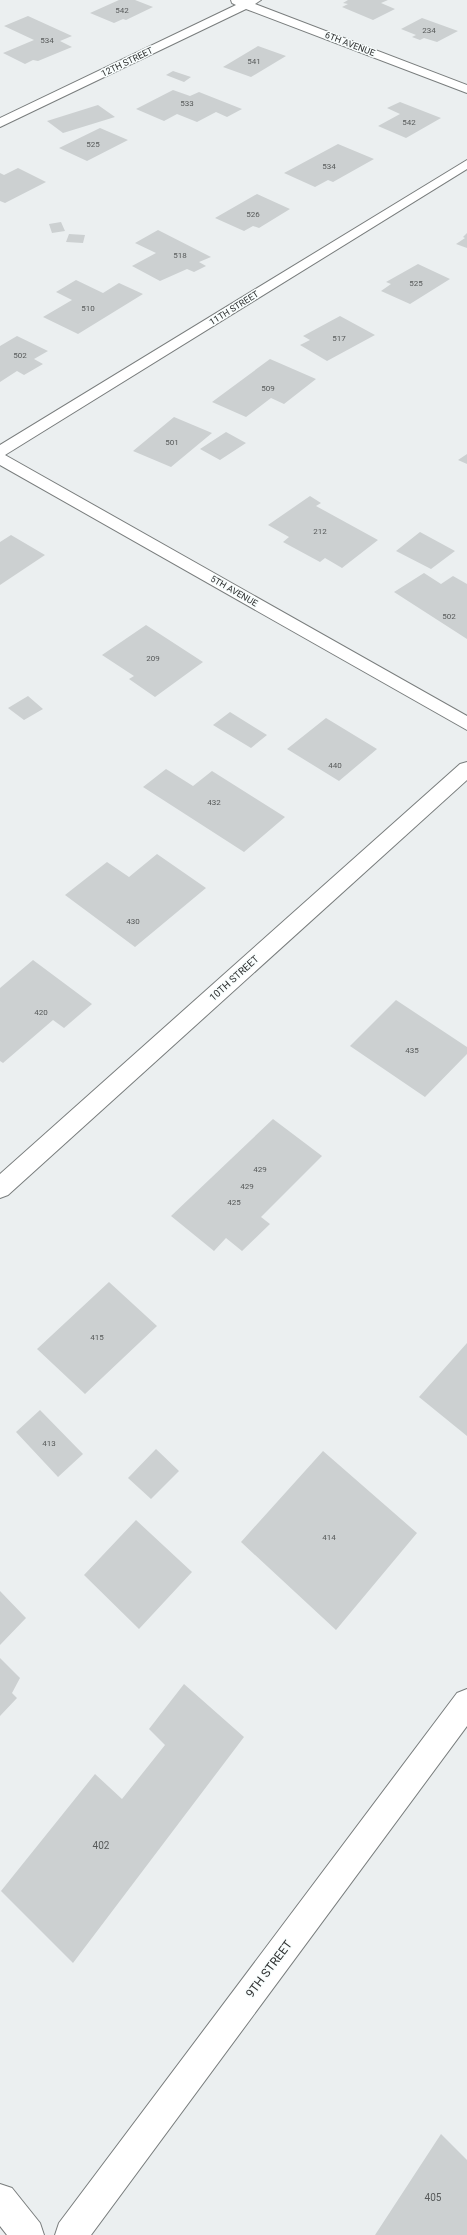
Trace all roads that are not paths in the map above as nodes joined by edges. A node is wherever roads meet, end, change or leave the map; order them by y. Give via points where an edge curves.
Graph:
1 (233, 0) edge
2 (250, 2) edge
3 (467, 89) edge
4 (0, 123) edge
5 (467, 164) edge
6 (0, 452) edge
7 (0, 459) edge
8 (467, 724) edge
9 (467, 769) edge
10 (0, 1188) edge
11 (467, 1703) edge
12 (0, 2200) edge
13 (28, 2235) edge
14 (71, 2235) edge

1 - 2 street, 6TH AVENUE
2 - 3 street, 6TH AVENUE
2 - 4 street, 12TH STREET
5 - 6 street, 11TH STREET
7 - 8 street, 5TH AVENUE
9 - 10 street, 10TH STREET
11 - 14 street, 9TH STREET
12 - 13 street

